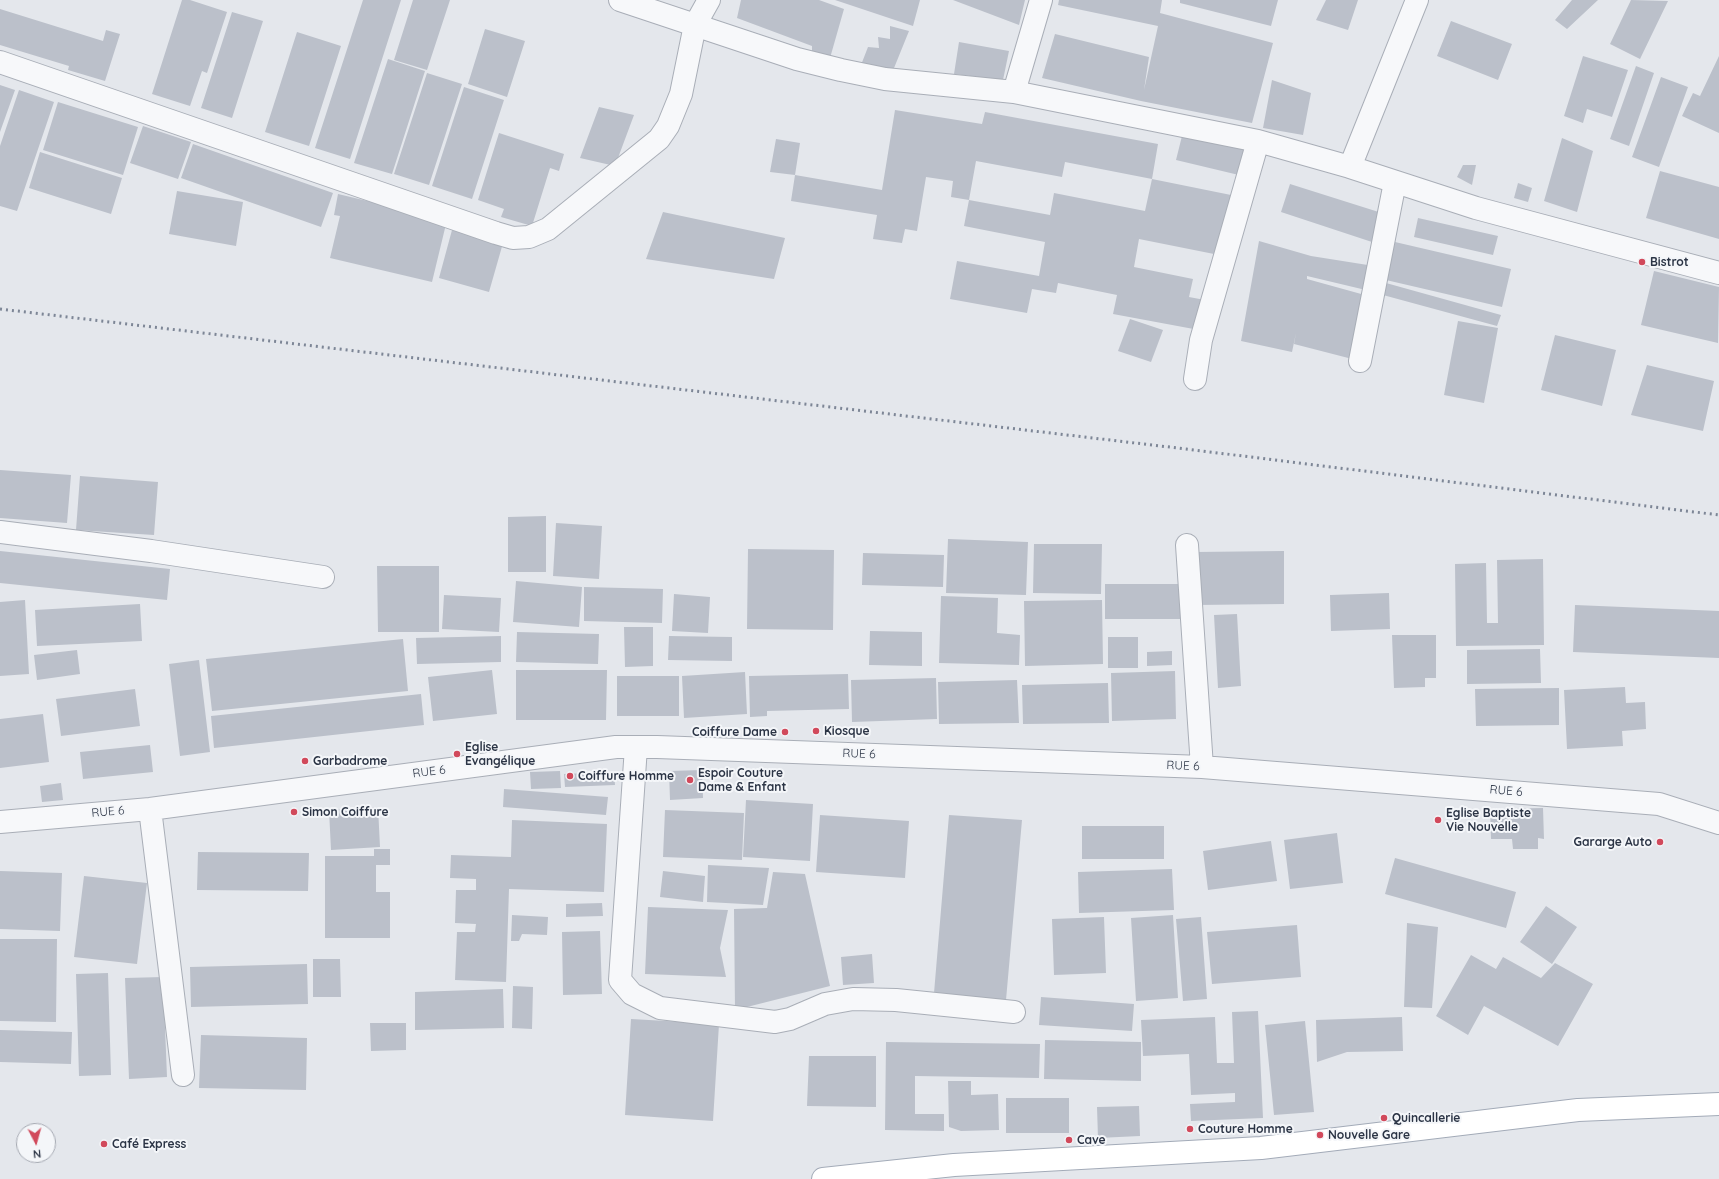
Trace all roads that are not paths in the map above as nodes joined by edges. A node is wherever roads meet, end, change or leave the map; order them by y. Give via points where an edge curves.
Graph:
1 (620, 0) edge
2 (709, 0) edge
3 (1041, 0) edge
4 (1417, 0) edge
5 (696, 25) junction
6 (0, 62) edge
7 (1014, 92) junction
8 (1258, 141) junction
9 (1350, 167) junction
10 (1396, 182) junction
11 (1719, 273) edge
12 (1360, 361) dead end
13 (1195, 380) dead end
14 (0, 532) edge
15 (1187, 545) dead end
16 (323, 577) dead end
17 (636, 747) junction
18 (1202, 767) junction
19 (150, 809) junction
20 (0, 822) edge
21 (1719, 823) edge
22 (1014, 1012) dead end
23 (183, 1075) dead end
24 (1719, 1104) edge
25 (823, 1179) edge

1 - 5 street
2 - 5 street
3 - 7 street
4 - 9 street
5 - 6 street via 681,94 668,126 659,139 548,229 529,237 513,238
5 - 7 street via 797,59 840,70 885,79
7 - 8 street
8 - 9 street
8 - 13 street via 1201,340
9 - 10 street
10 - 11 street via 1476,208
10 - 12 street
14 - 16 street via 151,551
15 - 18 street
17 - 18 street, RUE 6
17 - 19 street, RUE 6 via 616,747
17 - 22 street via 620,980 632,994 660,1008 775,1022 825,1004 853,999 896,1000
18 - 21 street, RUE 6 via 1659,804
19 - 20 street, RUE 6
19 - 23 street
24 - 25 main road via 1578,1110 1261,1148 954,1165

